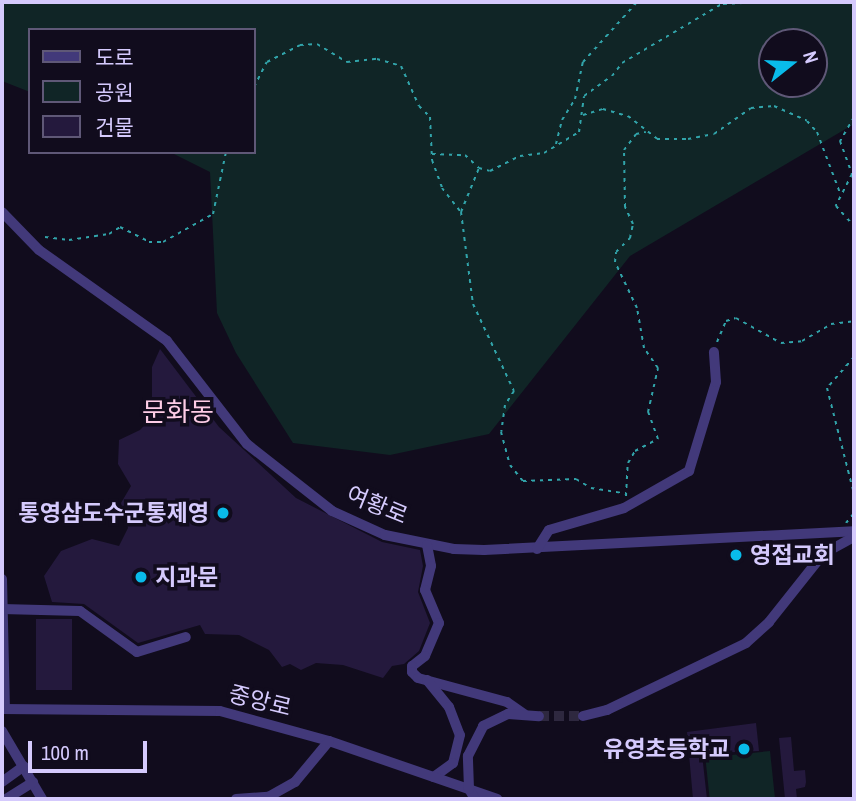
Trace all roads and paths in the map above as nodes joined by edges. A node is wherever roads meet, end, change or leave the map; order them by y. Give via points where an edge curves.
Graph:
1 (637, 2) edge
2 (762, 2) edge
3 (723, 3) edge
4 (256, 83) edge
5 (582, 116) junction
6 (854, 117) edge
7 (646, 132) junction
8 (556, 145) junction
9 (226, 154) edge
10 (431, 154) junction
11 (479, 169) junction
12 (840, 193) junction
13 (2, 212) edge
14 (461, 212) junction
15 (854, 226) edge
16 (45, 237) dead end
17 (854, 321) edge
18 (714, 352) joint
19 (854, 357) edge
20 (627, 494) junction
21 (854, 494) edge
22 (624, 508) junction
23 (854, 513) edge
24 (849, 531) edge
25 (854, 537) edge
26 (428, 545) junction
27 (537, 549) junction
28 (2, 579) edge
29 (2, 609) edge
30 (186, 637) dead end
31 (427, 680) junction
32 (3, 709) edge
33 (524, 714) junction
34 (539, 716) tunnel mouth
35 (583, 716) tunnel mouth
36 (2, 731) edge
37 (329, 741) junction
38 (24, 766) junction
39 (435, 777) junction
40 (2, 782) edge
41 (33, 782) junction
42 (472, 794) edge
43 (274, 796) edge
44 (6, 799) edge
45 (42, 799) edge
46 (236, 799) edge
47 (497, 799) edge

1 - 8 path via 583,62 575,99 562,120
2 - 3 path
3 - 5 path via 622,63 584,96
4 - 10 path via 267,62 300,46 317,44 347,62 377,59 401,66 419,106 430,117
5 - 7 path via 603,109 628,116
5 - 8 path via 579,132
6 - 12 path via 840,141 852,174
7 - 12 path via 657,139 714,134 751,108 774,106 807,121 817,132
7 - 20 path via 636,134 624,150 625,207 633,224 615,262 637,309 644,348 659,368 648,412 658,439 635,451 628,463
8 - 11 path via 544,153 520,156 509,165
9 - 16 path via 213,214 199,224 186,225 163,242 149,242 120,228 69,240
10 - 11 path via 465,155
10 - 14 path via 442,188
11 - 14 path
12 - 15 path via 836,206
13 - 26 street, 여황로 via 39,250 167,341 247,444 302,489 332,511 385,535
14 - 20 path via 473,304 514,391 505,404 501,432 508,441 505,452 510,465 523,481 576,479 591,488
17 - 18 path via 831,324 802,341 781,343 736,318 721,330
18 - 22 street via 716,382 689,471
19 - 21 path via 827,388
20 - 22 path
22 - 27 street via 549,530
23 - 24 path
24 - 27 street, 여황로
25 - 35 street via 823,554 769,622 746,643 607,710
26 - 27 street, 여황로
26 - 31 street via 431,566 425,590 439,623 425,656 411,669
28 - 29 street
29 - 30 street via 80,611 137,652
29 - 32 street
31 - 33 street via 507,702
31 - 39 street via 449,707 460,735 453,763
32 - 37 street, 중앙로 via 201,709 253,718
33 - 34 street
33 - 42 street via 497,717 477,734 468,756
36 - 38 street
37 - 39 street, 중앙로
37 - 43 street via 295,782
38 - 40 street
38 - 41 street
39 - 42 street, 중앙로
41 - 44 street
41 - 45 street
42 - 47 street, 중앙로
43 - 46 street

